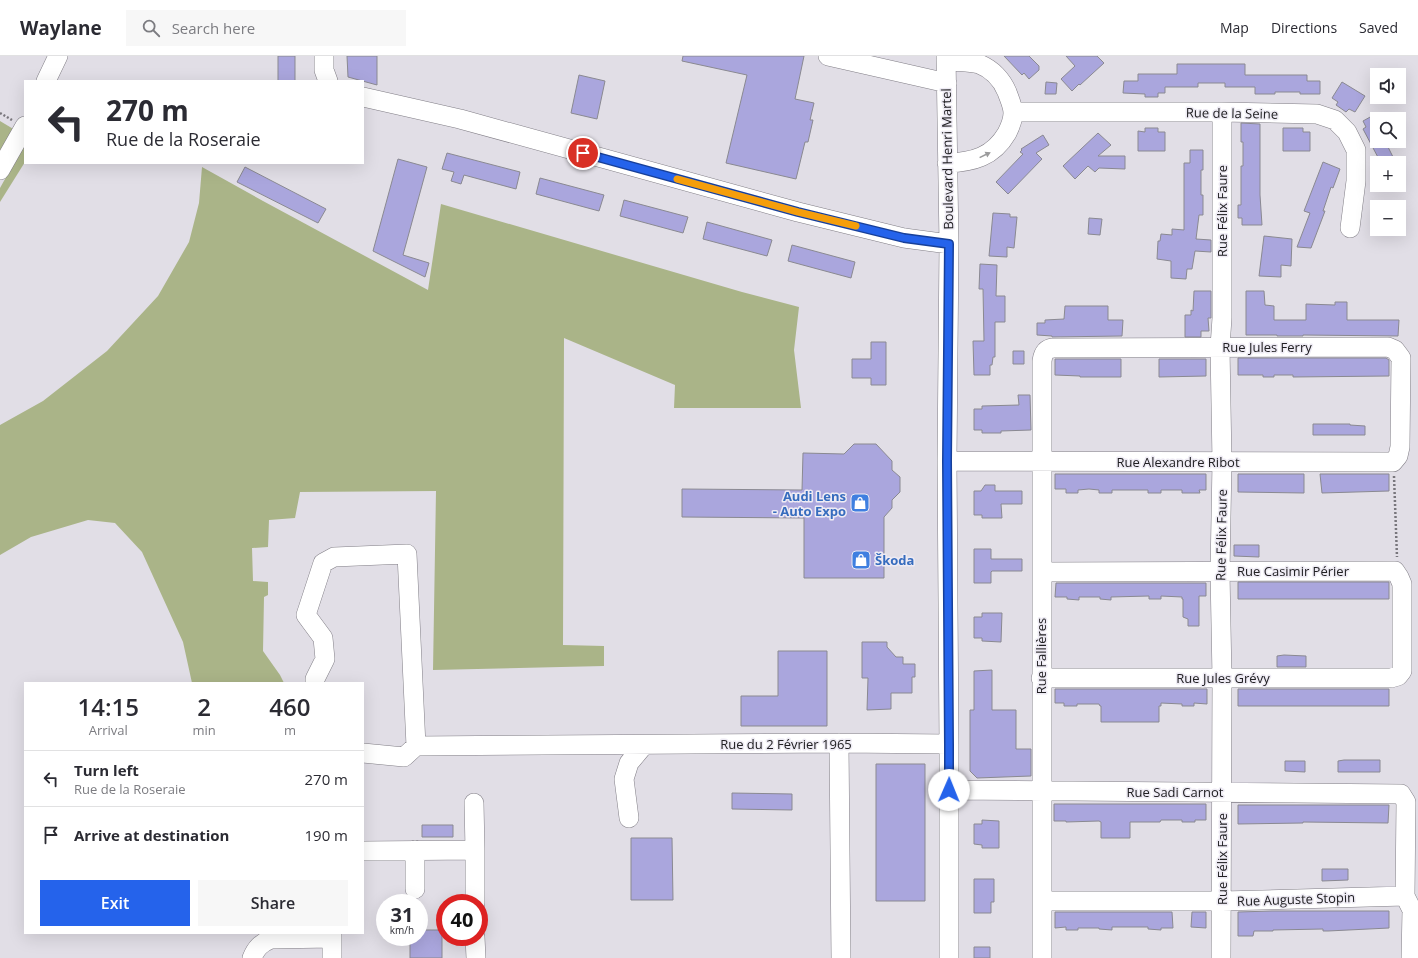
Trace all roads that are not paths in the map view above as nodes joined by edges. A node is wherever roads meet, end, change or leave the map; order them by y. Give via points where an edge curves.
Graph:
1 (58, 56) edge
2 (324, 56) edge
3 (828, 56) edge
4 (946, 58) edge
5 (46, 80) edge
6 (328, 80) edge
7 (946, 83) junction
8 (364, 98) edge
9 (1013, 112) junction
10 (1222, 112) junction
11 (24, 128) edge
12 (947, 163) junction
13 (0, 170) edge
14 (1350, 228) dead end
15 (949, 244) junction
16 (1220, 347) junction
17 (1043, 355) joint
18 (1396, 454) joint
19 (947, 461) junction
20 (1042, 462) junction
21 (1222, 462) junction
22 (1042, 572) junction
23 (1220, 572) junction
24 (1402, 670) joint
25 (1041, 678) junction
26 (1222, 678) junction
27 (315, 682) edge
28 (839, 743) junction
29 (949, 744) junction
30 (644, 745) junction
31 (416, 746) junction
32 (364, 753) edge
33 (949, 790) junction
34 (1042, 792) junction
35 (1222, 793) junction
36 (474, 803) dead end
37 (629, 818) dead end
38 (415, 850) junction
39 (475, 850) junction
40 (364, 851) edge
41 (415, 889) dead end
42 (475, 894) edge
43 (1405, 896) junction
44 (1042, 901) junction
45 (1222, 901) junction
46 (332, 936) edge
47 (475, 946) edge
48 (254, 947) edge
49 (332, 958) edge
50 (476, 958) edge
51 (841, 958) edge
52 (949, 958) edge
53 (1042, 958) edge
54 (1221, 958) edge
55 (1411, 958) edge

1 - 5 street
2 - 6 street via 324,70
3 - 7 street
4 - 7 street, Boulevard Henri Martel
4 - 9 street via 979,64 993,72 1003,84
7 - 12 street, Boulevard Henri Martel
8 - 15 street via 460,118 798,212 904,238
9 - 10 street, Rue de la Seine
12 -> 9 street via 976,159 996,149 1011,125
10 - 14 street, Rue de la Seine via 1317,114 1335,120 1347,132 1356,150 1356,181
10 - 16 street, Rue Félix Faure
11 - 13 street
12 - 15 street, Boulevard Henri Martel
15 - 19 street, Boulevard Henri Martel
16 - 17 street, Rue Jules Ferry via 1053,348 1048,349
16 - 18 street, Rue Jules Ferry via 1388,347 1395,350 1401,358
16 - 21 street, Rue Félix Faure
17 - 20 street, Rue Fallières
18 - 21 street, Rue Alexandre Ribot
19 - 20 street, Rue Alexandre Ribot
19 - 29 street, Boulevard Henri Martel
20 - 21 street, Rue Alexandre Ribot
20 - 22 street, Rue Fallières
21 - 23 street, Rue Félix Faure
22 - 23 street, Rue Casimir Périer
22 - 25 street, Rue Fallières
23 - 24 street, Rue Casimir Périer via 1395,571 1402,584
23 - 26 street, Rue Félix Faure
24 - 26 street, Rue Jules Grévy via 1398,676 1392,678
25 - 26 street, Rue Jules Grévy
25 - 34 street, Rue Fallières
26 - 35 street, Rue Félix Faure
27 - 31 street via 325,660 323,638 306,615 323,563 334,557 407,554
28 - 29 street, Rue du 2 Février 1965
28 - 30 street, Rue du 2 Février 1965
28 - 51 street
29 - 33 street, Boulevard Henri Martel
30 - 31 street, Rue du 2 Février 1965
30 - 37 street via 629,763 624,779
31 - 32 street via 404,757
33 - 34 street, Rue Sadi Carnot
33 - 52 street, Boulevard Henri Martel
34 - 35 street, Rue Sadi Carnot
34 - 44 street, Rue Fallières
35 - 43 street, Rue Sadi Carnot via 1401,794 1406,802
35 - 45 street, Rue Félix Faure
36 - 39 street
38 - 39 street
38 - 40 street
38 - 41 street
39 - 42 street
43 - 45 street, Rue Auguste Stopin
43 - 55 street via 1412,910
44 - 45 street, Rue Auguste Stopin
44 - 53 street, Rue Fallières
45 - 54 street, Rue Félix Faure
46 - 48 street via 271,939
46 - 49 street
47 - 50 street

